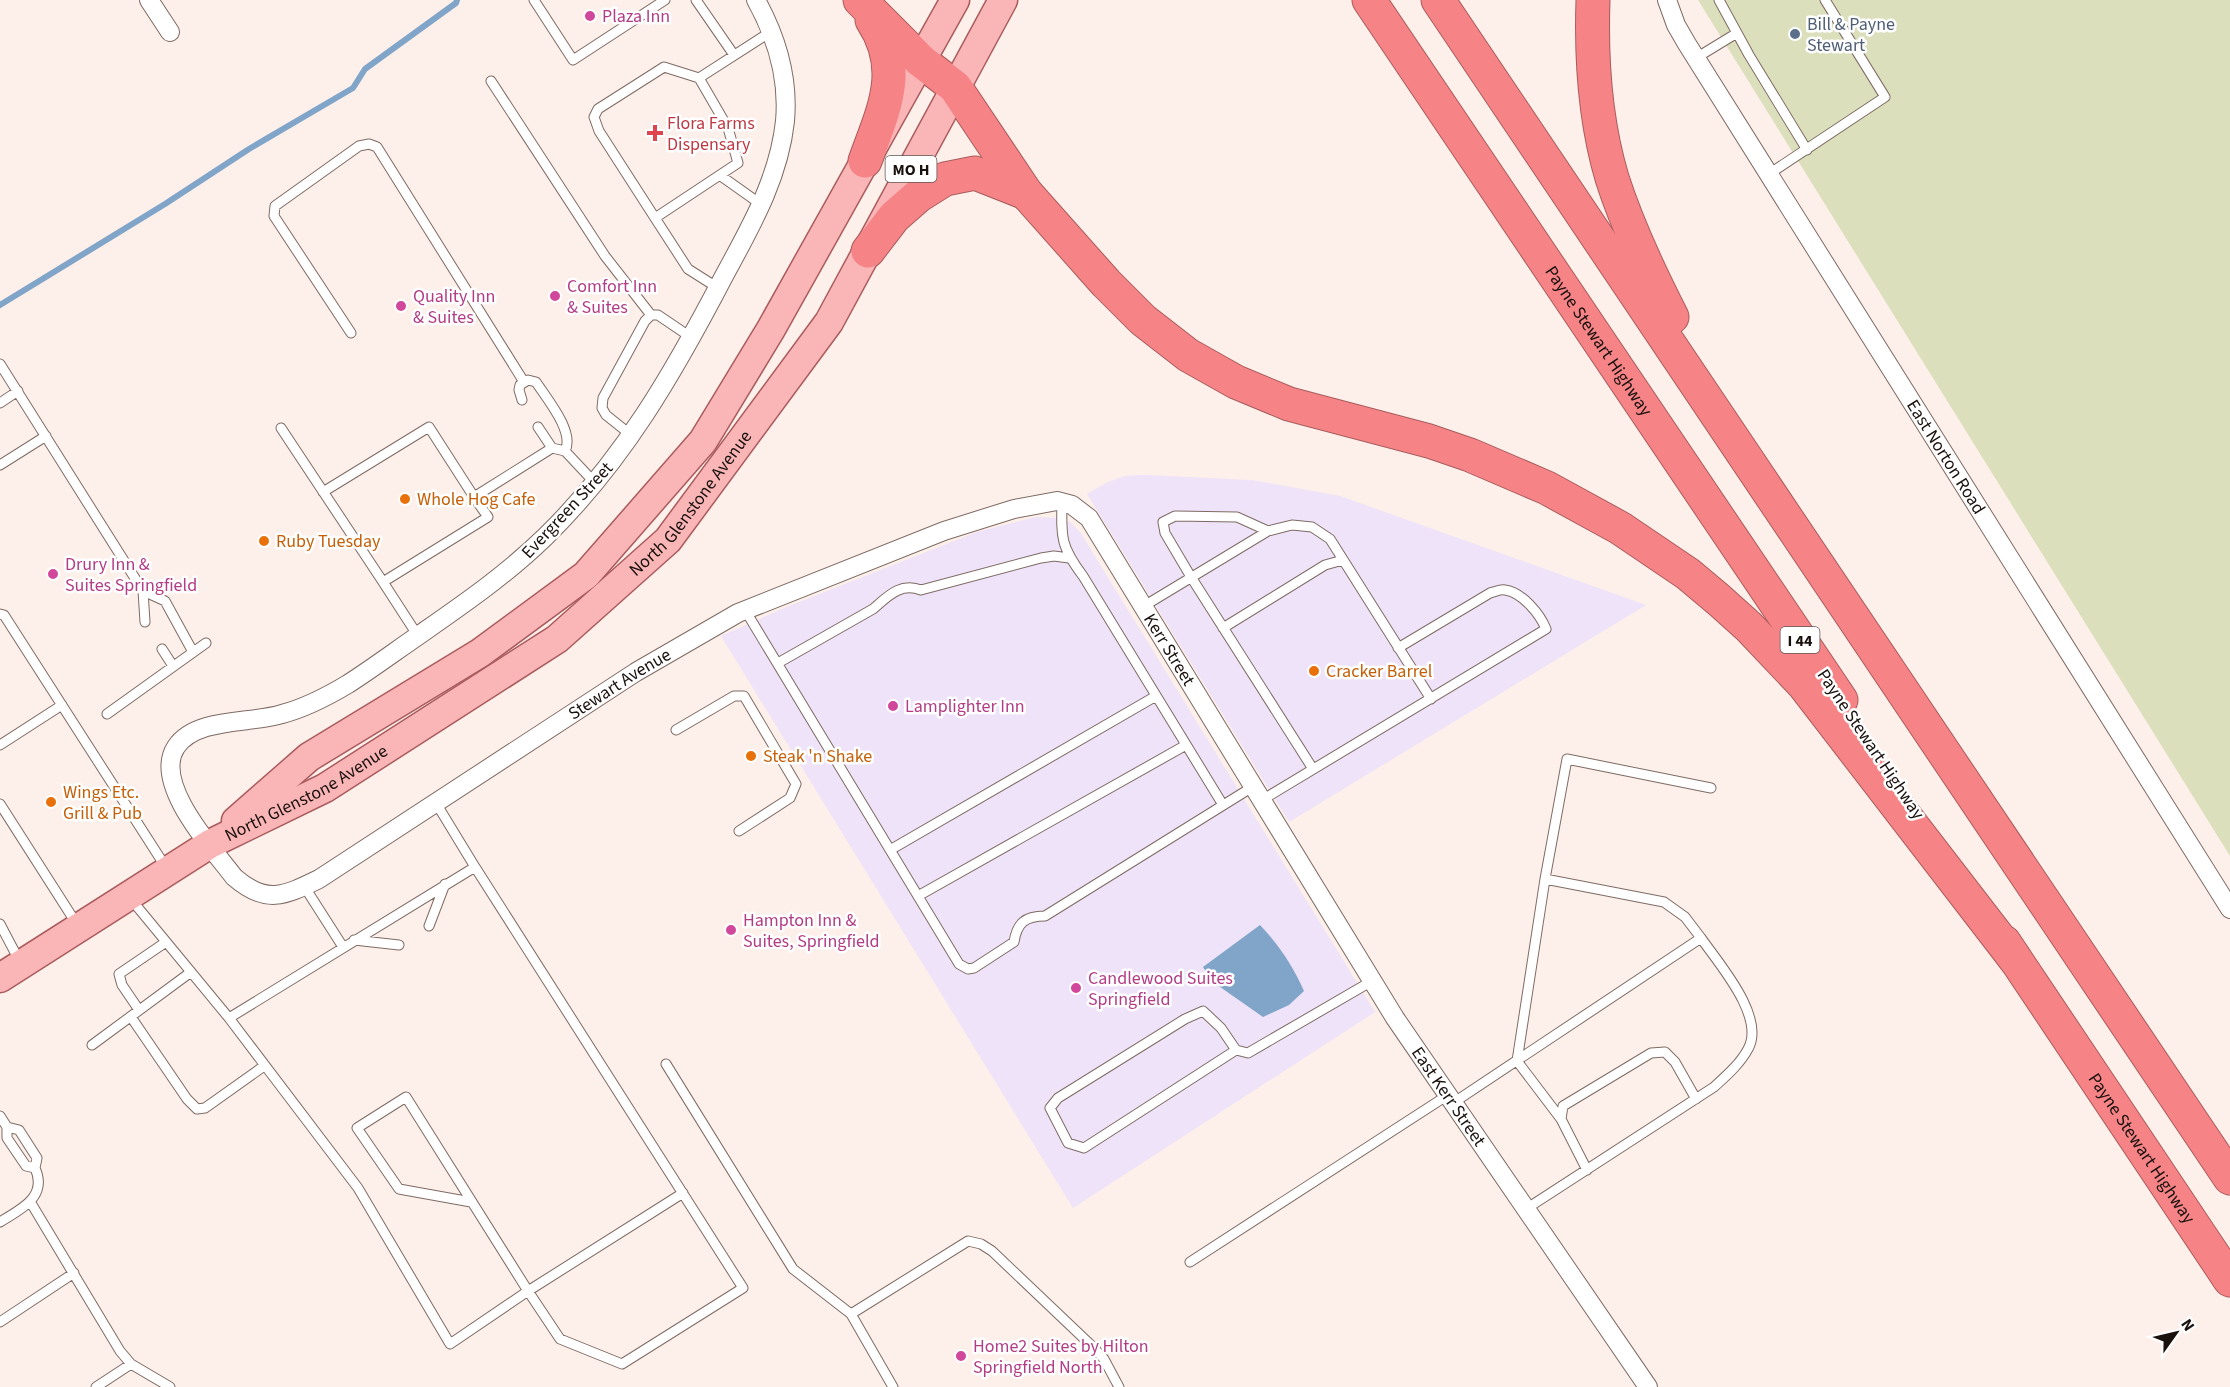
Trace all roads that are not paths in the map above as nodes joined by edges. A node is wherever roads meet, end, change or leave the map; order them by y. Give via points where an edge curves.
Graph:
1 (149, 0) edge
2 (534, 0) edge
3 (665, 0) edge
4 (696, 0) edge
5 (756, 0) edge
6 (860, 0) edge
7 (955, 0) edge
8 (1004, 0) edge
9 (1370, 0) edge
10 (1438, 0) edge
11 (1593, 0) edge
12 (1667, 0) edge
13 (1719, 0) edge
14 (1825, 0) edge
15 (772, 31) junction
16 (170, 32) dead end
17 (1737, 33) junction
18 (734, 55) junction
19 (1696, 58) junction
20 (921, 61) junction
21 (699, 78) junction
22 (491, 81) dead end
23 (955, 87) junction
24 (1807, 150) junction
25 (865, 161) junction
26 (1769, 174) junction
27 (721, 176) junction
28 (1026, 193) junction
29 (762, 205) junction
30 (656, 218) junction
31 (868, 250) junction
32 (718, 288) junction
33 (651, 315) junction
34 (351, 333) dead end
35 (692, 338) junction
36 (0, 364) edge
37 (524, 382) junction
38 (18, 392) junction
39 (522, 400) dead end
40 (0, 403) edge
41 (538, 427) dead end
42 (281, 428) dead end
43 (631, 435) junction
44 (46, 436) junction
45 (552, 448) junction
46 (565, 451) junction
47 (0, 465) edge
48 (594, 483) junction
49 (323, 492) junction
50 (474, 497) junction
51 (1067, 503) junction
52 (1268, 531) junction
53 (1806, 546) junction
54 (1069, 558) junction
55 (1343, 560) junction
56 (1191, 577) junction
57 (382, 582) junction
58 (143, 591) junction
59 (1144, 606) junction
60 (745, 610) junction
61 (0, 614) edge
62 (145, 622) dead end
63 (1223, 628) junction
64 (418, 636) junction
65 (206, 643) dead end
66 (162, 648) dead end
67 (1398, 648) junction
68 (194, 652) junction
69 (778, 663) junction
70 (173, 666) junction
71 (1156, 696) junction
72 (1431, 699) junction
73 (62, 705) junction
74 (107, 714) dead end
75 (676, 730) dead end
76 (0, 745) edge
77 (1186, 745) junction
78 (1313, 769) junction
79 (1712, 788) dead end
80 (1258, 793) junction
81 (436, 803) junction
82 (0, 804) edge
83 (1223, 805) junction
84 (739, 831) dead end
85 (210, 844) junction
86 (890, 850) junction
87 (475, 867) junction
88 (168, 871) junction
89 (1545, 879) junction
90 (445, 884) junction
91 (304, 886) junction
92 (129, 896) junction
93 (918, 896) junction
94 (2230, 909) edge
95 (0, 924) edge
96 (429, 926) dead end
97 (78, 928) junction
98 (1701, 938) junction
99 (354, 940) junction
100 (166, 942) junction
101 (399, 945) dead end
102 (343, 947) junction
103 (2015, 959) junction
104 (10, 971) edge
105 (191, 972) junction
106 (1372, 981) junction
107 (139, 1010) junction
108 (131, 1017) junction
109 (229, 1018) junction
110 (92, 1045) dead end
111 (1236, 1050) junction
112 (1517, 1061) junction
113 (666, 1064) dead end
114 (264, 1066) junction
115 (1450, 1099) junction
116 (1696, 1099) junction
117 (0, 1116) edge
118 (1561, 1119) junction
119 (7, 1127) junction
120 (35, 1168) junction
121 (1587, 1170) junction
122 (2230, 1178) edge
123 (683, 1193) junction
124 (471, 1202) junction
125 (31, 1203) junction
126 (1526, 1209) junction
127 (0, 1222) edge
128 (1190, 1262) dead end
129 (74, 1273) junction
130 (2230, 1280) edge
131 (528, 1291) junction
132 (851, 1314) junction
133 (0, 1322) edge
134 (131, 1364) junction
135 (96, 1387) edge
136 (170, 1387) edge
137 (893, 1387) edge
138 (1119, 1387) edge
139 (1648, 1387) edge

1 - 16 street
2 - 3 lane via 573,60
4 - 18 lane
5 - 15 street, Evergreen Street
6 - 20 highway
6 - 25 highway via 889,56 887,98
7 - 20 main road, North Glenstone Avenue
8 - 23 main road, North Glenstone Avenue / MO H
9 - 103 highway, Payne Stewart Highway / I 44
10 - 53 highway
11 - 53 highway via 1598,108 1611,175 1623,207 1690,355 1743,450
12 - 19 street, East Norton Road via 1676,25
13 - 17 lane
14 - 24 lane via 1885,97
15 - 18 lane
15 - 29 street, Evergreen Street via 784,77 785,119 777,162
17 - 19 lane
17 - 24 lane
18 - 21 lane
19 - 26 street, East Norton Road
20 - 23 highway
20 - 25 main road, North Glenstone Avenue
21 - 27 lane via 728,128 738,163
21 - 30 lane via 664,67 598,109 594,117 599,131
22 - 33 lane via 605,256
23 - 28 highway
23 - 31 main road, North Glenstone Avenue / MO H
24 - 26 lane
25 - 85 main road, North Glenstone Avenue via 704,441 586,575 480,653 309,757
26 - 94 street, East Norton Road
27 - 29 lane
27 - 30 lane
28 - 31 highway via 975,173 945,179 894,217
28 - 103 highway via 1124,303 1165,339 1211,369 1289,404 1418,438 1509,471 1585,507 1688,574 1749,627 1804,685
29 - 32 street, Evergreen Street
30 - 32 lane via 688,269
31 - 85 main road, North Glenstone Avenue via 829,322 668,540 557,639 325,788
32 - 35 street, Evergreen Street
33 - 35 lane via 658,315
33 - 43 lane via 603,398 606,415
34 - 37 lane via 274,216 274,206 359,146 369,144 377,147
35 - 43 street, Evergreen Street
36 - 38 lane
37 - 39 lane via 519,390
37 - 46 lane via 536,382 562,423 569,444
38 - 40 lane
38 - 44 lane
41 - 45 lane
42 - 49 lane
43 - 48 street, Evergreen Street
44 - 47 lane
44 - 58 lane
45 - 46 lane
45 - 50 lane
46 - 48 lane
48 - 64 street, Evergreen Street via 526,555
49 - 50 lane via 429,427
49 - 57 lane
50 - 57 lane via 488,517
51 - 54 lane via 1061,531
51 - 59 street, Kerr Street via 1089,518
51 - 60 street, Stewart Avenue via 1048,501 979,518
52 - 55 lane via 1292,525 1312,527 1330,539
52 - 56 lane
52 - 56 lane via 1237,518 1175,516 1163,522 1165,533
53 - 122 highway
54 - 69 lane via 1041,558 921,590 904,587
54 - 71 lane
55 - 63 lane via 1325,565
55 - 67 lane
56 - 59 lane
56 - 63 lane
57 - 64 lane
58 - 62 lane
58 - 68 lane via 165,601
59 - 80 street, Kerr Street
60 - 69 lane
60 - 81 street, Stewart Avenue via 646,665
61 - 73 lane
63 - 78 lane
64 - 85 street, Evergreen Street via 345,686 304,706 264,718 205,727 183,739 171,758 172,785
65 - 68 lane
66 - 70 lane
67 - 72 lane
67 - 72 lane via 1490,593 1503,590 1518,594 1542,619 1546,630
68 - 70 lane
69 - 86 lane
70 - 74 lane
71 - 77 lane
71 - 86 lane
72 - 78 lane
73 - 76 lane
73 - 88 lane
75 - 84 lane via 734,696 744,696 796,784 790,798
77 - 83 lane
77 - 93 lane
78 - 80 lane
79 - 89 lane via 1567,759
80 - 83 lane
80 - 106 street, East Kerr Street
81 - 87 lane
81 - 91 street, Stewart Avenue
82 - 97 lane
83 - 93 lane via 1045,916 1021,921 1014,942 974,968 959,964
85 - 88 main road, North Glenstone Avenue
85 - 91 street, Stewart Avenue via 234,877 252,890 268,896
86 - 93 lane
87 - 90 lane
87 - 123 lane
88 - 92 main road, North Glenstone Avenue
89 - 98 lane via 1664,902 1685,917
89 - 112 lane
90 - 96 lane
90 - 99 lane
91 - 102 lane
92 - 97 main road, North Glenstone Avenue
92 - 100 lane
95 - 104 lane
97 - 104 main road, North Glenstone Avenue
98 - 112 lane
98 - 116 lane via 1734,984 1752,1020 1749,1047 1733,1069
99 - 101 lane
99 - 102 lane
100 - 105 lane
100 - 107 lane via 119,974
102 - 109 lane
103 - 130 highway, Payne Stewart Highway / I 44
105 - 107 lane
105 - 109 lane
106 - 111 lane via 1248,1053
106 - 115 street, East Kerr Street
107 - 108 lane
108 - 110 lane
108 - 114 lane via 197,1109 205,1108
109 - 114 lane
111 - 111 lane via 1203,1011 1067,1092 1050,1108 1068,1143 1084,1148
112 - 115 lane
112 - 118 lane
113 - 132 lane via 794,1269
114 - 131 lane via 358,1188 450,1344
115 - 126 street, East Kerr Street
115 - 128 lane
116 - 118 lane via 1675,1062 1665,1052 1651,1053 1563,1106
116 - 121 lane
117 - 119 lane
118 - 121 lane
119 - 120 lane via 7,1138 26,1166
119 - 120 lane via 19,1130 37,1158
120 - 125 lane via 39,1183
121 - 126 lane
123 - 131 lane
123 - 131 lane via 743,1288 622,1364 560,1339
124 - 124 lane via 406,1097 357,1128 399,1189
124 - 131 lane
125 - 127 lane
125 - 129 lane
126 - 139 street, East Kerr Street
129 - 133 lane
129 - 134 lane
132 - 137 lane
132 - 138 lane via 968,1241 981,1244 1094,1348
134 - 135 lane
134 - 136 lane

